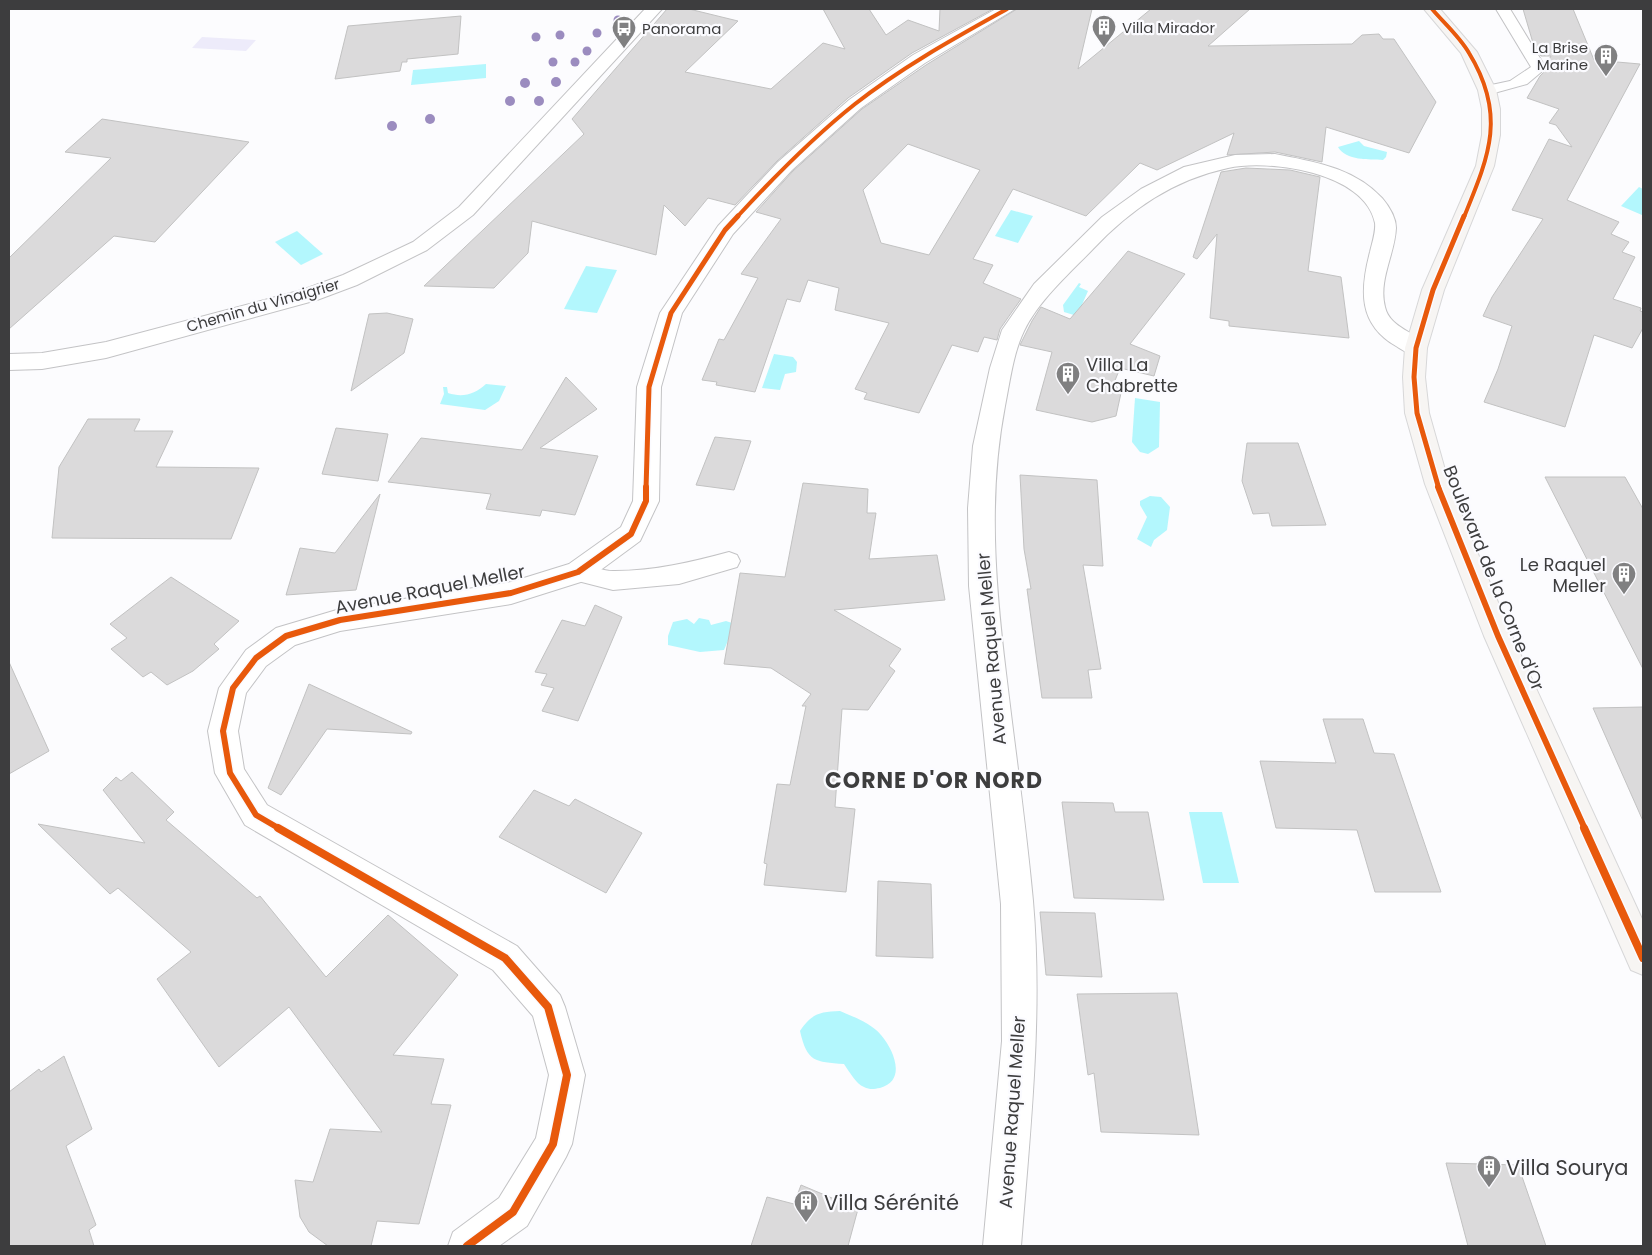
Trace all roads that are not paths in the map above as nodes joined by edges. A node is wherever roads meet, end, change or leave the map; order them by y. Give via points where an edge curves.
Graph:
1 (654, 9) edge
2 (1007, 9) edge
3 (1432, 9) edge
4 (1503, 9) edge
5 (1487, 90) junction
6 (1416, 348) junction
7 (9, 362) edge
8 (729, 561) dead end
9 (578, 572) junction
10 (1643, 958) edge
11 (467, 1246) edge
12 (1002, 1246) edge

1 - 7 street, Chemin du Vinaigrier via 466,211 420,246 350,280 309,294 106,350 42,361
2 - 9 street, Avenue Raquel Meller via 919,59 855,104 785,166 725,230 671,313 649,387 646,501 631,534
3 - 5 main road, Boulevard de la Corne d'Or via 1469,52
4 - 5 lane via 1539,68 1529,79
5 - 6 main road, Boulevard de la Corne d'Or via 1492,135 1485,166 1433,290
6 - 10 main road, Boulevard de la Corne d'Or via 1417,413 1437,484 1498,636
6 - 12 street, Avenue Raquel Meller via 1392,334 1374,308 1375,273 1386,227 1380,208 1362,188 1322,169 1275,160 1235,161 1191,171 1148,194 1109,221 1042,289 1013,330 1001,368 986,446 981,508 982,586 1017,904 1020,1041
8 - 9 lane via 679,575 613,581
9 - 11 street, Avenue Raquel Meller via 511,592 340,620 286,636 256,658 233,688 223,731 230,773 256,815 505,958 548,1007 567,1075 554,1144 513,1212

